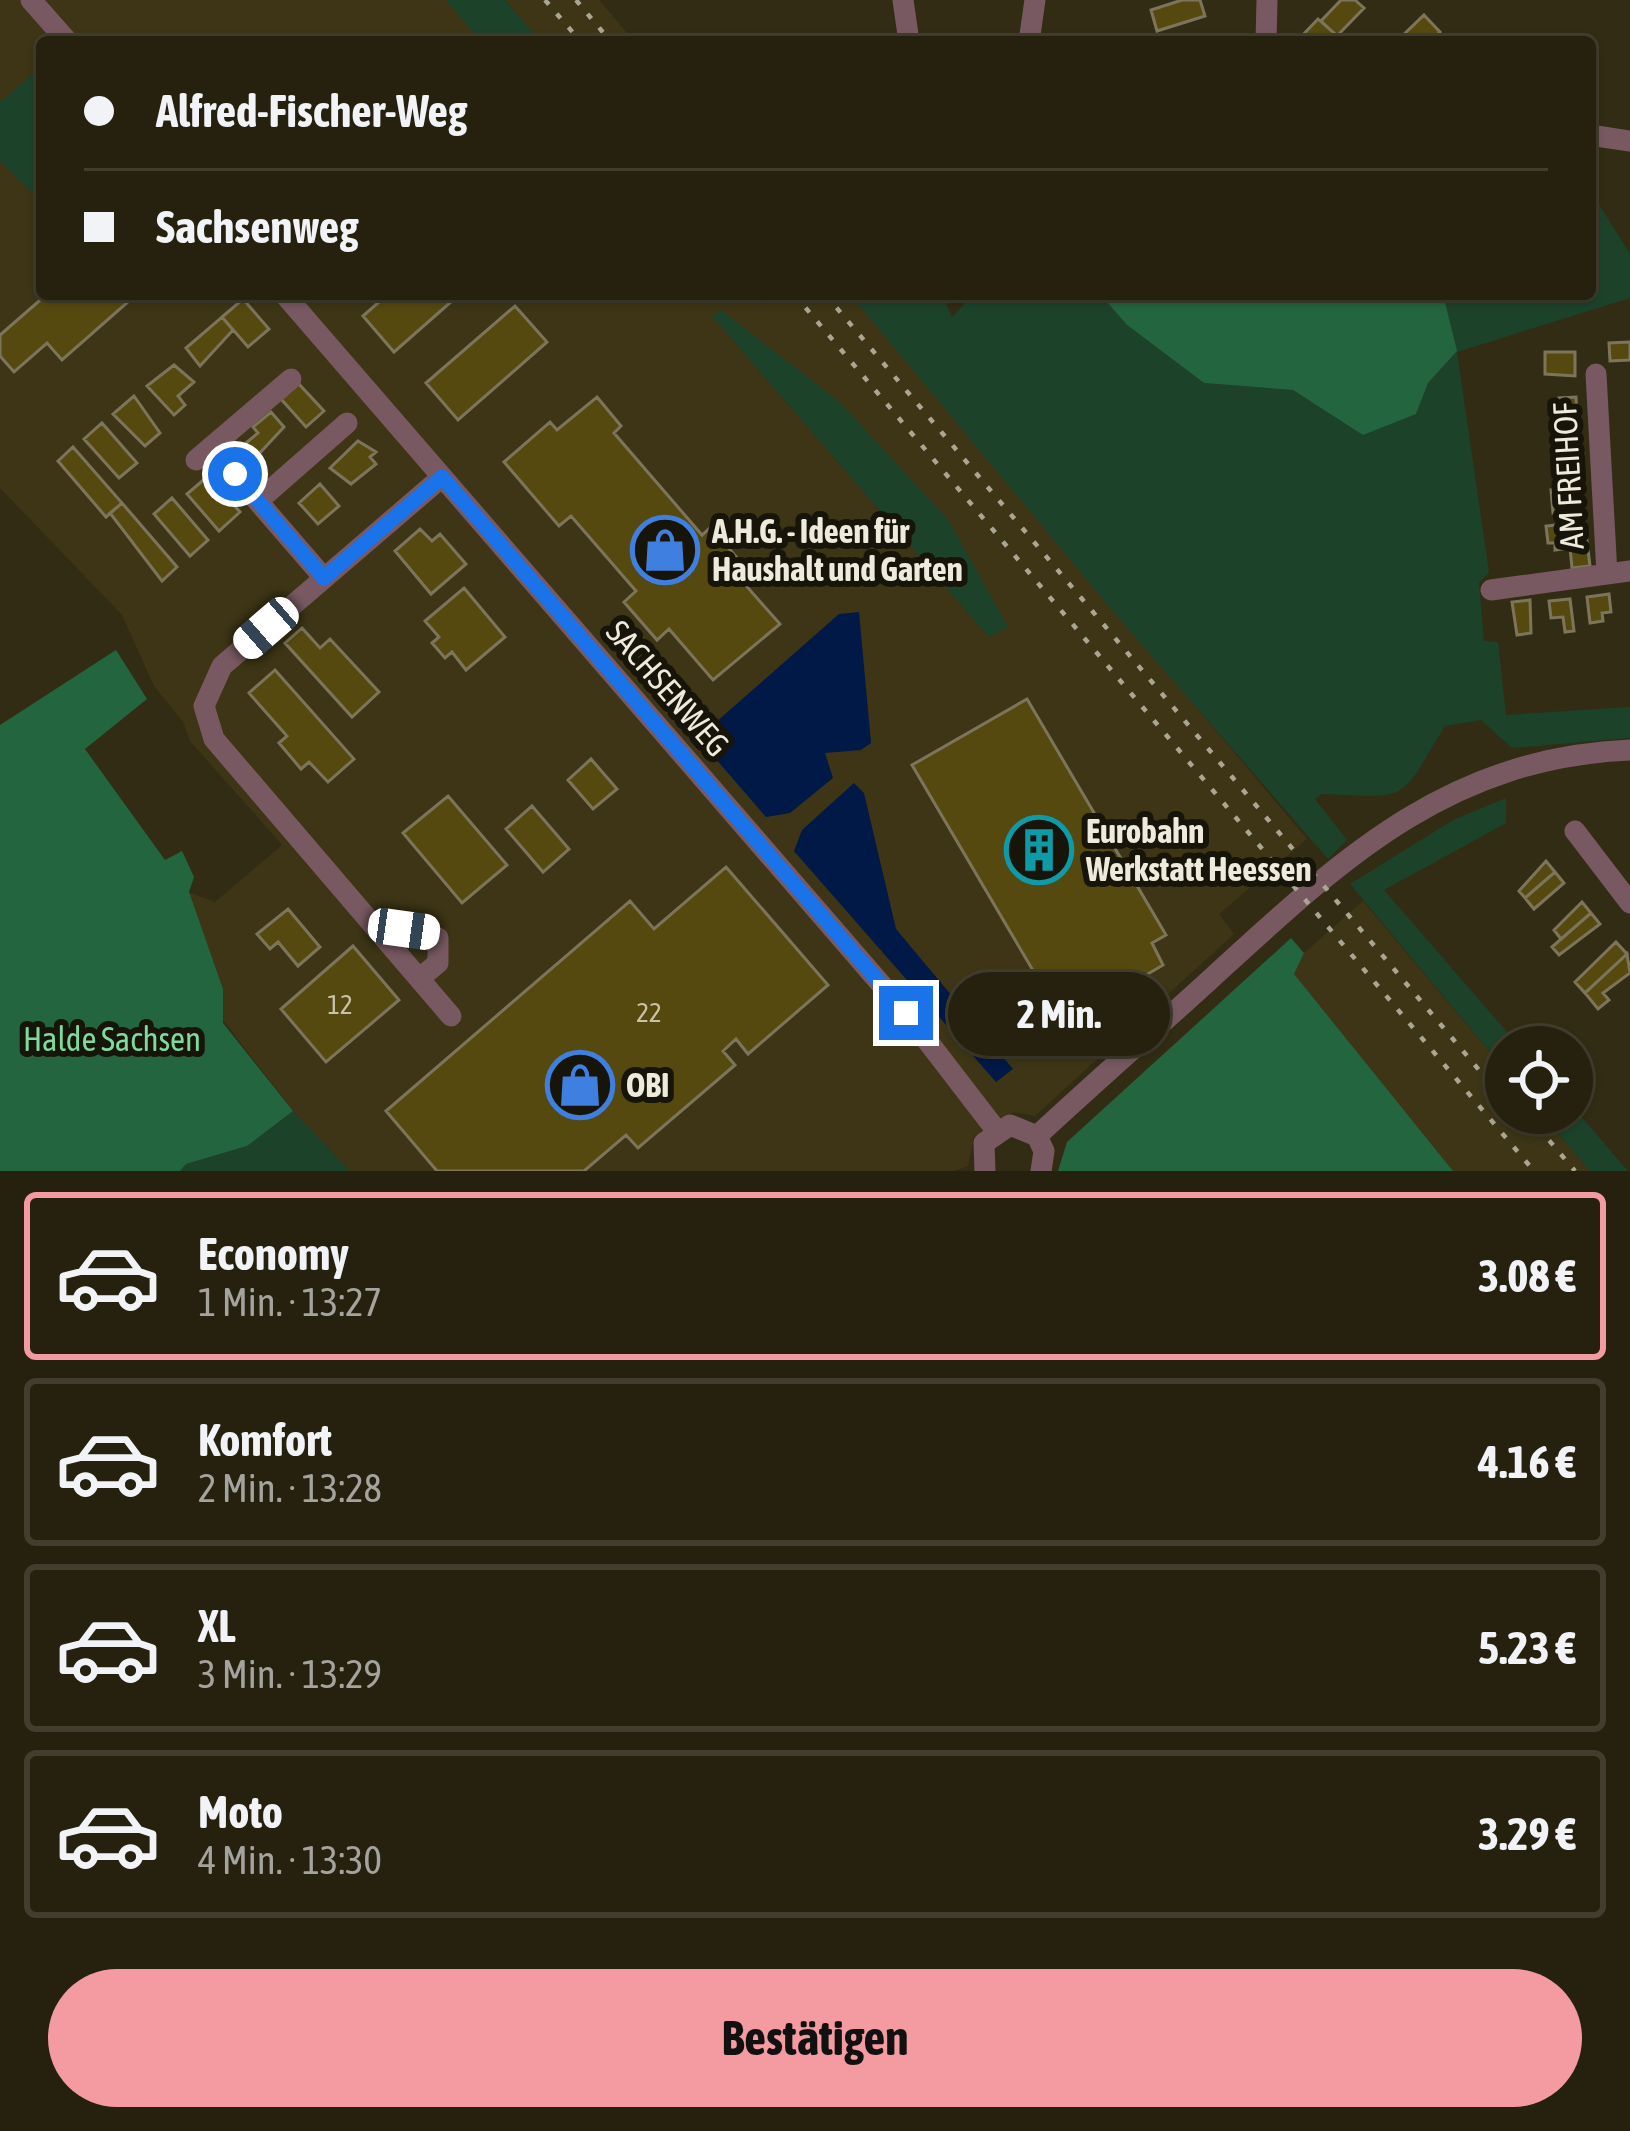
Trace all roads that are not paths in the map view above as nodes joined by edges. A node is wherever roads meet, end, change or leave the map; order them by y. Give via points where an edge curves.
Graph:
1 (32, 0) edge
2 (903, 0) edge
3 (1035, 0) edge
4 (1267, 0) edge
5 (63, 36) edge
6 (908, 36) edge
7 (1030, 36) edge
8 (1266, 36) edge
9 (1596, 136) edge
10 (1630, 141) edge
11 (289, 300) edge
12 (1596, 374) dead end
13 (291, 379) dead end
14 (347, 423) dead end
15 (442, 477) junction
16 (258, 501) junction
17 (1619, 573) edge
18 (324, 578) junction
19 (1491, 590) dead end
20 (1630, 750) edge
21 (1574, 831) dead end
22 (1630, 903) edge
23 (373, 925) junction
24 (420, 978) junction
25 (451, 1016) dead end
26 (996, 1130) junction
27 (1036, 1136) junction
28 (985, 1171) edge
29 (1041, 1171) edge

1 - 5 street
2 - 6 street
3 - 7 street
4 - 8 street
9 - 10 street
11 - 15 street, SACHSENWEG
12 - 17 street, AM FREIHOF
13 - 16 street via 203,454
14 - 16 street
15 - 18 street
15 - 26 street, SACHSENWEG via 906,1013
16 - 18 street
17 - 19 street
18 - 23 street via 221,667 206,717 214,739
20 - 27 street via 1509,768 1404,816
21 - 22 street
23 - 24 street
23 - 24 street via 438,938 438,963
24 - 25 street
26 - 27 street via 1017,1125
26 - 28 street via 982,1151
27 - 29 street

